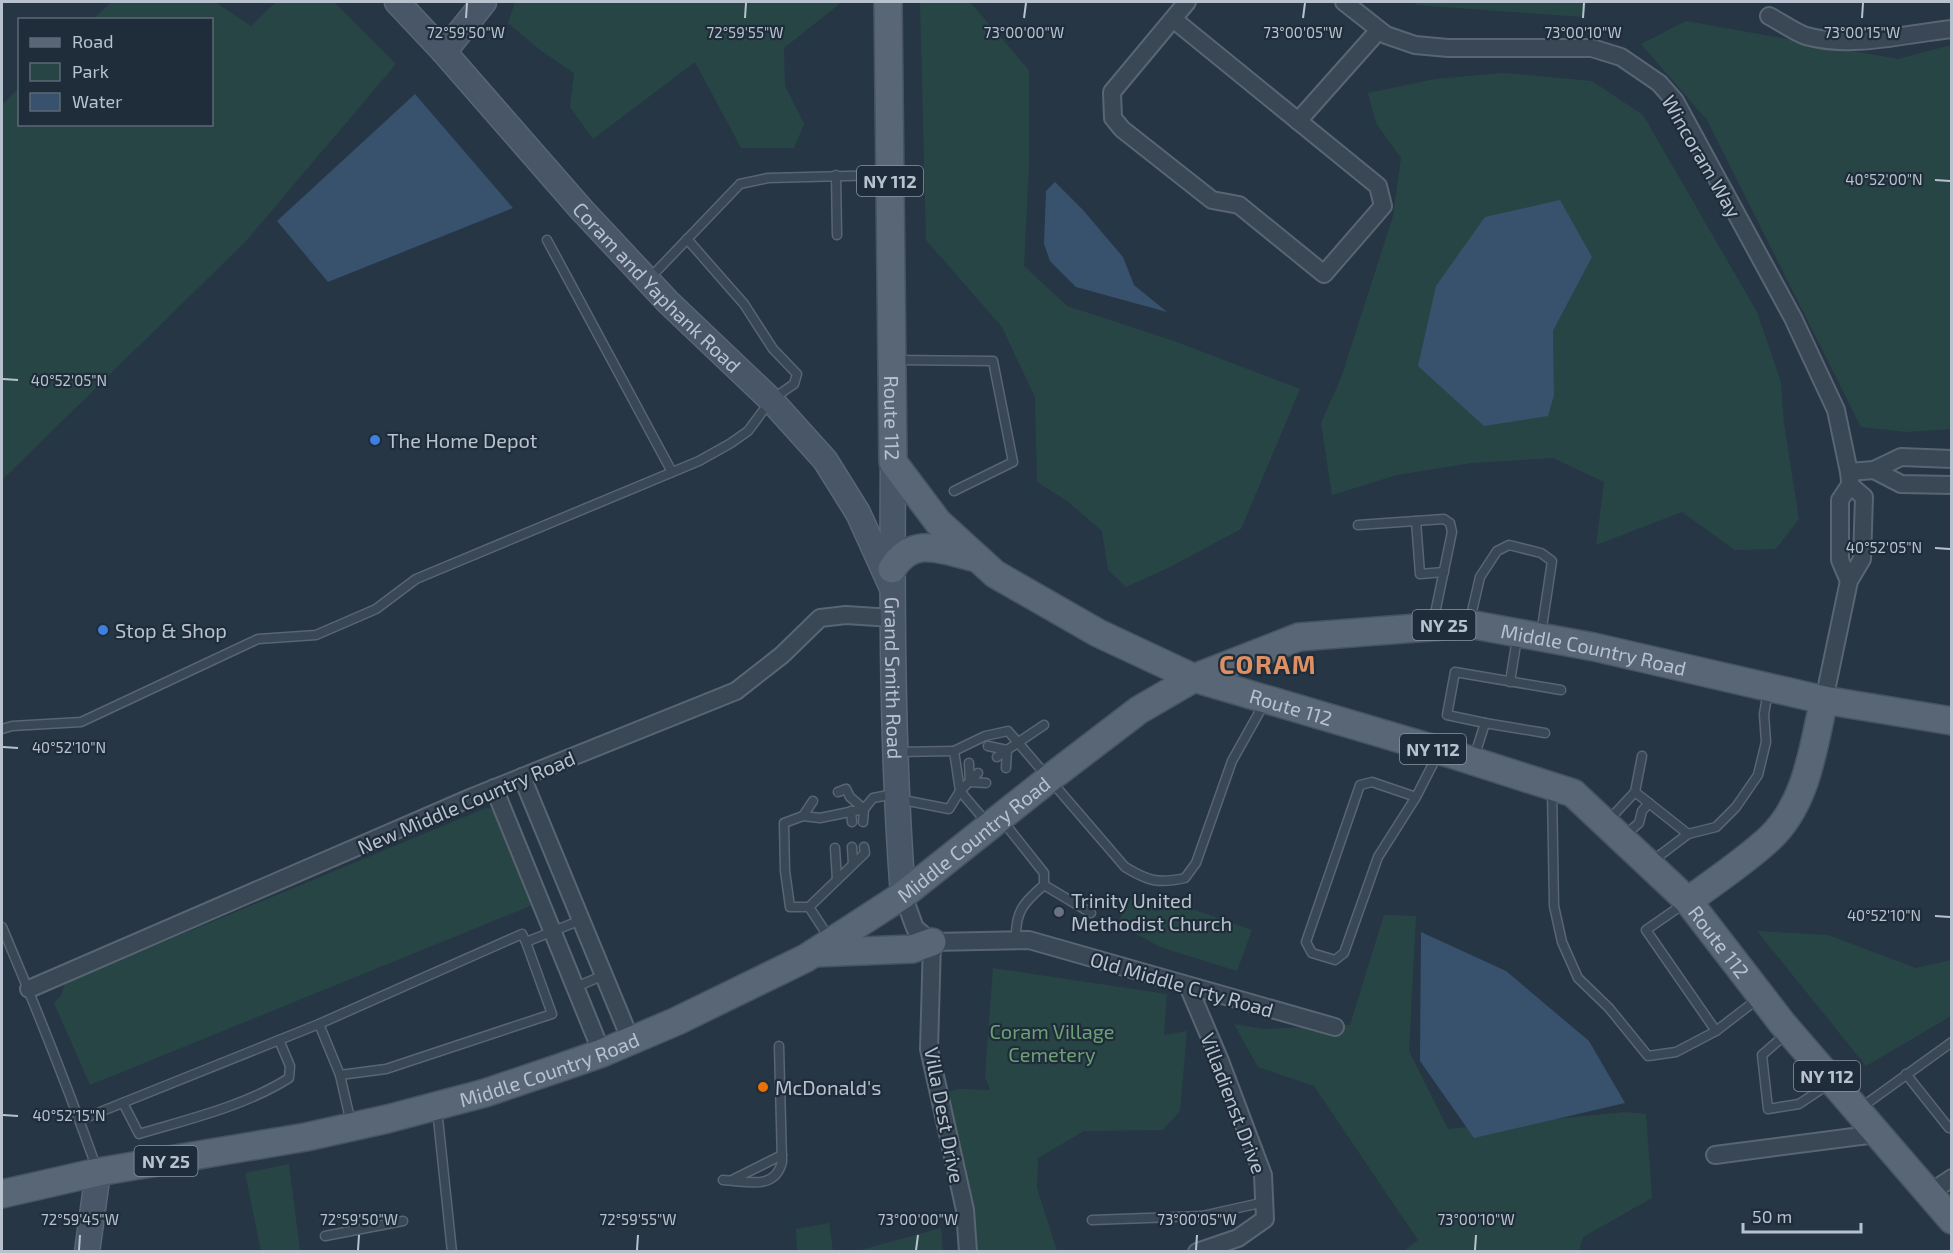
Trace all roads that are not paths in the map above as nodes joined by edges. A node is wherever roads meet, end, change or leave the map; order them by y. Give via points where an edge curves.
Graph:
1 (397, 2) edge
2 (484, 2) edge
3 (888, 2) edge
4 (1187, 2) edge
5 (1344, 2) edge
6 (1769, 16) dead end
7 (1173, 19) junction
8 (1952, 29) edge
9 (1379, 30) junction
10 (444, 52) junction
11 (1298, 121) junction
12 (836, 175) junction
13 (890, 175) junction
14 (837, 235) dead end
15 (687, 239) junction
16 (547, 240) dead end
17 (647, 280) junction
18 (891, 360) junction
19 (771, 400) junction
20 (1952, 459) edge
21 (893, 462) junction
22 (1874, 470) junction
23 (672, 472) junction
24 (1850, 479) junction
25 (1952, 485) edge
26 (954, 491) dead end
27 (1416, 521) junction
28 (1358, 525) dead end
29 (978, 558) junction
30 (1444, 572) junction
31 (892, 579) junction
32 (1848, 581) junction
33 (892, 618) junction
34 (1469, 624) junction
35 (1433, 626) junction
36 (1529, 635) junction
37 (1194, 678) junction
38 (1510, 682) junction
39 (1769, 687) junction
40 (1562, 690) dead end
41 (1266, 699) junction
42 (1824, 700) junction
43 (1952, 721) edge
44 (1485, 723) junction
45 (1044, 725) dead end
46 (2, 729) edge
47 (1545, 733) dead end
48 (1019, 743) junction
49 (988, 746) dead end
50 (1007, 750) junction
51 (954, 751) junction
52 (1439, 751) junction
53 (896, 752) junction
54 (1642, 756) dead end
55 (997, 757) dead end
56 (1473, 761) junction
57 (969, 763) dead end
58 (1006, 768) dead end
59 (978, 773) dead end
60 (522, 777) junction
61 (1050, 778) junction
62 (970, 782) junction
63 (986, 783) dead end
64 (1552, 787) junction
65 (494, 788) junction
66 (960, 791) junction
67 (1635, 792) junction
68 (898, 796) junction
69 (843, 797) dead end
70 (1416, 797) junction
71 (813, 801) dead end
72 (1649, 803) junction
73 (864, 809) junction
74 (817, 810) dead end
75 (851, 811) junction
76 (803, 816) junction
77 (995, 821) junction
78 (852, 822) dead end
79 (863, 822) dead end
80 (1613, 831) junction
81 (1688, 834) junction
82 (852, 847) dead end
83 (864, 847) dead end
84 (835, 848) dead end
85 (853, 864) junction
86 (1649, 864) junction
87 (837, 880) junction
88 (1044, 885) junction
89 (903, 895) junction
90 (1688, 901) junction
91 (809, 907) junction
92 (1091, 913) dead end
93 (581, 920) junction
94 (2, 927) edge
95 (552, 931) junction
96 (1023, 940) junction
97 (526, 942) junction
98 (932, 942) junction
99 (822, 947) junction
100 (604, 975) junction
101 (1188, 986) junction
102 (576, 987) junction
103 (29, 989) junction
104 (1762, 996) junction
105 (319, 1024) junction
106 (1335, 1027) dead end
107 (1716, 1031) junction
108 (1789, 1031) junction
109 (279, 1040) junction
110 (631, 1041) junction
111 (1952, 1042) edge
112 (779, 1046) dead end
113 (602, 1053) junction
114 (1906, 1074) junction
115 (340, 1075) junction
116 (1832, 1082) junction
117 (123, 1102) junction
118 (437, 1106) junction
119 (1856, 1111) junction
120 (80, 1120) junction
121 (351, 1125) junction
122 (1952, 1127) edge
123 (1876, 1134) junction
124 (782, 1155) junction
125 (1715, 1155) dead end
126 (98, 1172) junction
127 (1952, 1178) edge
128 (2, 1194) edge
129 (1928, 1194) junction
130 (1265, 1202) junction
131 (1092, 1220) dead end
132 (1952, 1220) edge
133 (403, 1221) dead end
134 (325, 1236) dead end
135 (87, 1251) edge
136 (452, 1251) edge
137 (968, 1251) edge
138 (1197, 1251) edge

1 - 10 main road, Coram and Yaphank Road
2 - 10 main road
3 - 13 main road, Route 112 / NY 112
4 - 7 street
5 - 9 street, Wincoram Way
6 - 8 street via 1805,36 1839,41
7 - 11 street
7 - 11 street via 1112,92 1113,118 1212,200 1239,205 1324,273 1383,206 1378,186
9 - 11 street
9 - 24 street, Wincoram Way via 1415,45 1448,48 1592,48 1621,57 1659,83 1675,101 1794,318 1836,410
10 - 17 main road, Coram and Yaphank Road via 552,178
12 - 13 lane
12 - 14 lane
12 - 15 lane via 768,178 740,184
13 - 18 main road, Route 112 / NY 112
15 - 17 lane
15 - 19 lane via 744,303 773,349 797,374 794,384
16 - 23 lane
17 - 19 main road, Coram and Yaphank Road
18 - 21 main road, Route 112 / NY 112
18 - 26 lane via 993,361 1012,462
19 - 23 lane via 740,437
19 - 31 main road, Coram and Yaphank Road via 830,468
20 - 22 street via 1901,457
21 - 29 main road, Route 112 / NY 112 via 938,522
21 - 31 main road, Grand Smith Road
22 - 24 street
22 - 25 street via 1901,484
23 - 46 lane via 416,579 376,609 316,635 258,639 81,722
24 - 32 street, Wincoram Way via 1840,502 1840,560
24 - 32 street, Wincoram Way via 1864,497 1864,503 1862,559
27 - 28 lane
27 - 30 lane via 1420,574
27 - 30 lane via 1444,519 1450,523 1452,532
29 - 31 main road via 926,546 915,548 898,558
29 - 37 main road, Route 112 / NY 112 via 995,574 1098,633
30 - 35 lane
31 - 33 main road, Grand Smith Road
32 - 42 street, Wincoram Way
33 - 53 main road, Grand Smith Road
33 - 60 street, New Middle Country Road via 820,618 782,655 736,691
34 - 35 main road, Middle Country Road / NY 25
34 - 36 main road, Middle Country Road / NY 25
34 - 36 lane via 1480,577 1497,550 1509,545 1541,553 1552,561
35 - 37 main road, Middle Country Road / NY 25 via 1299,637
36 - 38 lane
36 - 39 main road, Middle Country Road / NY 25
37 - 41 main road, Route 112 / NY 112
37 - 61 main road, Middle Country Road / NY 25 via 1139,710
38 - 40 lane
38 - 44 lane via 1455,672 1447,715
39 - 42 main road, Middle Country Road / NY 25
39 - 81 lane via 1764,714 1766,742 1758,775 1716,827
41 - 52 main road, Route 112 / NY 112
41 - 61 lane via 1232,761 1196,863 1185,878 1166,882 1144,879 1125,867
42 - 43 main road, Middle Country Road / NY 25
42 - 90 main road via 1806,778 1789,815 1769,839
44 - 47 lane
44 - 56 lane
45 - 48 lane
48 - 50 lane
48 - 51 lane via 1008,731 985,736
48 - 61 lane
49 - 50 lane
50 - 55 lane
50 - 58 lane
51 - 53 lane
51 - 66 lane
52 - 56 main road, Route 112 / NY 112
52 - 70 lane
53 - 68 main road, Grand Smith Road
54 - 67 lane
56 - 64 main road, Route 112 / NY 112
57 - 62 lane
59 - 62 lane
60 - 65 street, New Middle Country Road
60 - 93 street
61 - 77 main road, Middle Country Road / NY 25
62 - 63 lane
62 - 66 lane
64 - 80 main road, Route 112 / NY 112 via 1573,794
64 - 107 lane via 1554,906 1562,942 1578,978 1609,1008 1648,1056 1676,1052
65 - 95 street
65 - 103 street, New Middle Country Road
66 - 68 lane via 949,809
66 - 77 lane
67 - 72 lane
67 - 80 lane
68 - 73 lane via 873,798
68 - 89 main road, Grand Smith Road
69 - 73 lane
70 - 70 lane via 1378,857 1344,953 1335,960 1312,953 1306,942 1360,785 1372,782
71 - 76 lane
72 - 80 lane via 1639,823
72 - 81 lane
73 - 75 lane
73 - 79 lane
74 - 76 lane
75 - 76 lane via 820,818
75 - 78 lane
76 - 91 lane via 784,824 785,872 790,907
77 - 88 lane via 1044,873
77 - 89 main road, Middle Country Road / NY 25
80 - 86 main road, Route 112 / NY 112
81 - 86 lane
82 - 85 lane
83 - 85 lane via 865,852
84 - 87 lane
85 - 87 lane
86 - 90 main road, Route 112 / NY 112
87 - 91 lane
88 - 92 lane
88 - 96 lane via 1018,915 1016,925
89 - 98 street via 915,928
89 - 99 main road, Middle Country Road / NY 25
90 - 104 main road, Route 112 / NY 112
90 - 107 lane via 1646,930
91 - 99 lane
93 - 95 lane
93 - 100 street
94 - 103 lane
95 - 97 lane
95 - 102 street
96 - 98 street, Old Middle Crty Road
96 - 101 street, Old Middle Crty Road
97 - 105 lane via 522,934
97 - 115 lane via 552,1014 386,1069
98 - 99 main road via 912,949
98 - 137 street, Villa Dest Drive via 929,1049 965,1210
99 - 110 main road, Middle Country Road / NY 25
100 - 102 lane
100 - 110 street
101 - 106 street, Old Middle Crty Road
101 - 130 street, Villadienst Drive via 1263,1175
102 - 113 street
103 - 120 lane
104 - 107 lane
104 - 108 main road, Route 112 / NY 112
105 - 109 lane
105 - 115 lane
108 - 116 main road, Route 112 / NY 112
108 - 116 lane via 1762,1055 1768,1109 1798,1104
109 - 117 lane
109 - 117 lane via 290,1066 289,1078 273,1088 140,1134
110 - 113 main road, Middle Country Road / NY 25
111 - 114 lane
112 - 124 lane
113 - 118 main road, Middle Country Road / NY 25
114 - 119 lane
114 - 122 lane
115 - 121 lane
116 - 119 main road, Route 112 / NY 112
117 - 120 lane
118 - 121 main road, Middle Country Road / NY 25
118 - 136 lane
119 - 123 main road, Route 112 / NY 112
120 - 126 lane
121 - 126 main road, Middle Country Road / NY 25 via 306,1137
123 - 125 street
123 - 129 main road, Route 112 / NY 112
124 - 124 lane via 780,1171 773,1179 763,1183 728,1180
126 - 128 main road, Middle Country Road / NY 25
126 - 135 main road
127 - 129 street
129 - 132 main road, Route 112 / NY 112
130 - 131 lane via 1203,1216
130 - 138 street, Villadienst Drive via 1265,1219 1238,1238
133 - 134 lane

